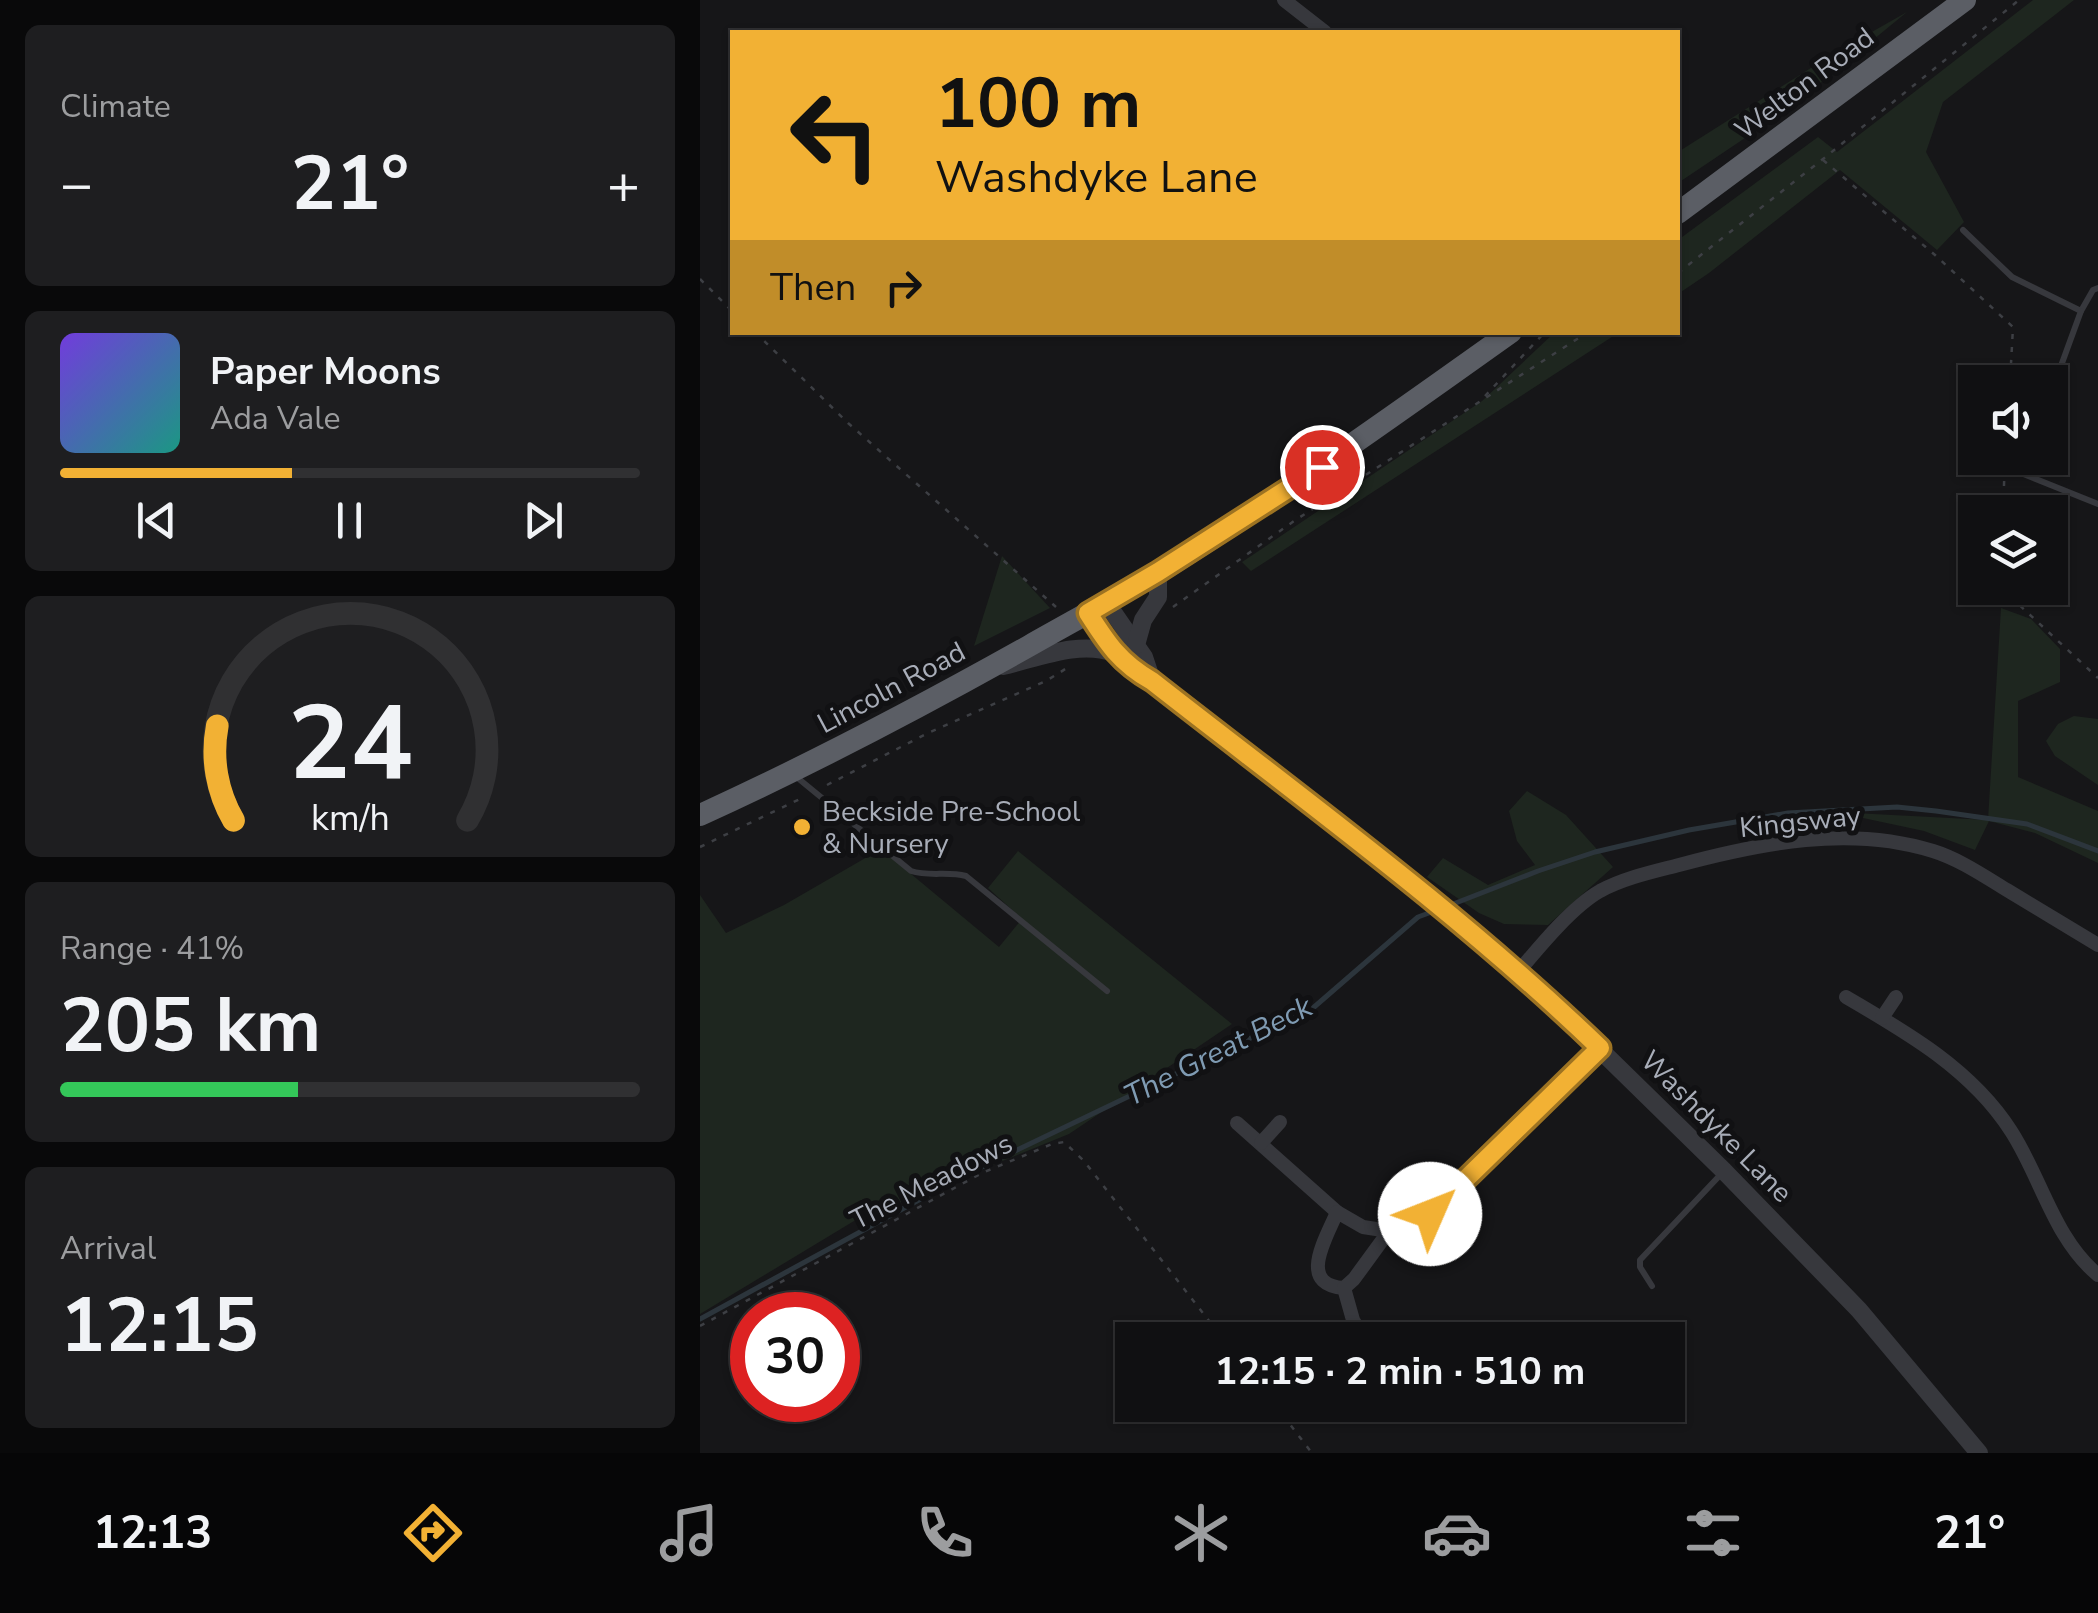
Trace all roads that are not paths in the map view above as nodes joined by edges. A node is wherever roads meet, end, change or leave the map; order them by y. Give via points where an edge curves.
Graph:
1 (1284, 0) edge
2 (1966, 0) edge
3 (1322, 30) edge
4 (1680, 212) edge
5 (1963, 230) dead end
6 (2098, 288) edge
7 (2082, 311) junction
8 (1507, 335) edge
9 (2062, 365) edge
10 (2027, 475) edge
11 (2098, 504) edge
12 (1158, 572) junction
13 (1089, 612) junction
14 (1136, 644) junction
15 (1114, 652) junction
16 (985, 671) junction
17 (1152, 681) junction
18 (792, 773) junction
19 (700, 816) edge
20 (2098, 945) edge
21 (1519, 971) junction
22 (1106, 991) dead end
23 (1896, 997) dead end
24 (1846, 998) dead end
25 (1882, 1018) junction
26 (1600, 1048) junction
27 (1280, 1122) dead end
28 (1237, 1123) dead end
29 (1261, 1144) junction
30 (1724, 1171) junction
31 (1337, 1212) junction
32 (1388, 1231) junction
33 (2098, 1274) edge
34 (1652, 1286) dead end
35 (1344, 1288) junction
36 (1353, 1322) edge
37 (1979, 1453) edge

1 - 3 street
2 - 4 highway, Welton Road
5 - 7 lane via 2012,278
6 - 7 lane
7 - 9 lane
8 - 12 highway via 1322,467
10 - 11 lane
12 - 13 highway
12 - 14 street via 1158,597
13 - 14 street, Washdyke Lane
13 - 15 street, Washdyke Lane
13 - 16 highway, Lincoln Road
14 - 17 street, Washdyke Lane
15 - 16 street via 1074,649
15 - 17 street, Washdyke Lane
16 - 18 highway, Lincoln Road
17 - 21 street, Washdyke Lane
18 - 19 highway, Lincoln Road
18 - 22 lane via 911,871 966,876
20 - 21 street, Kingsway via 1936,852 1885,839 1836,838 1763,846 1633,877 1598,892
21 - 26 street, Washdyke Lane
23 - 25 street
24 - 25 street
25 - 33 street via 1991,1102 2072,1247
26 - 30 street, Washdyke Lane
26 - 32 street via 1430,1214
27 - 29 street
28 - 29 street
29 - 31 street
30 - 34 lane via 1640,1260
30 - 37 street, Washdyke Lane via 1859,1310
31 - 32 street
31 - 35 street via 1316,1262 1322,1280
32 - 35 street
35 - 36 street

